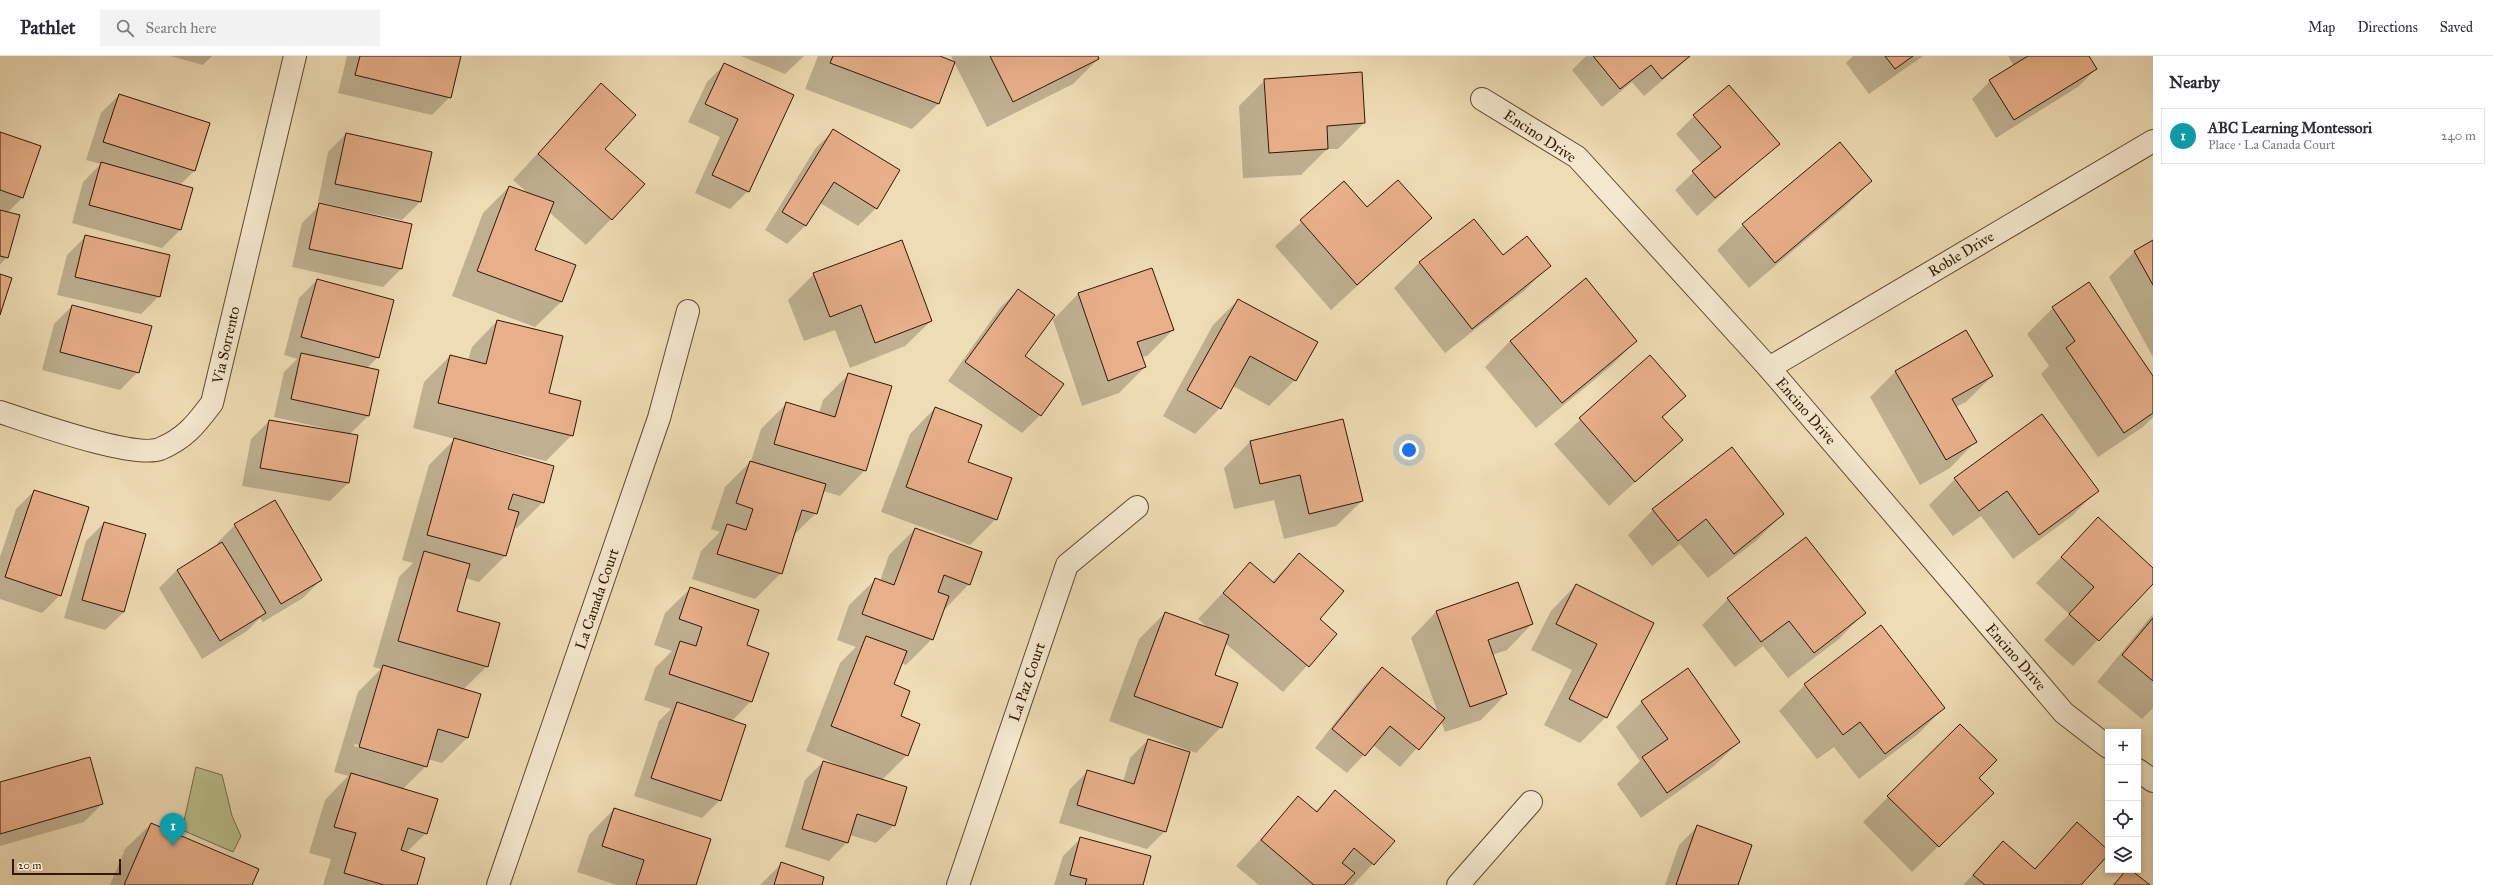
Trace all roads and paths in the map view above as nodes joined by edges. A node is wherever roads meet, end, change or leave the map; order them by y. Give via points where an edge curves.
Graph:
1 (295, 56) edge
2 (1482, 99) dead end
3 (2153, 141) edge
4 (688, 311) dead end
5 (1769, 368) junction
6 (0, 412) edge
7 (1137, 507) dead end
8 (2105, 745) edge
9 (2141, 772) edge
10 (2153, 781) edge
11 (1531, 802) dead end
12 (498, 885) edge
13 (958, 885) edge
14 (1458, 885) edge

1 - 6 street, Via Sorrento via 212,403 190,432 159,449 122,449
2 - 5 street, Encino Drive via 1577,157
3 - 5 street, Roble Drive
4 - 12 street, La Canada Court via 660,418
5 - 8 street, Encino Drive via 2064,713
7 - 13 street, La Paz Court via 1067,565
9 - 10 street
11 - 14 street

